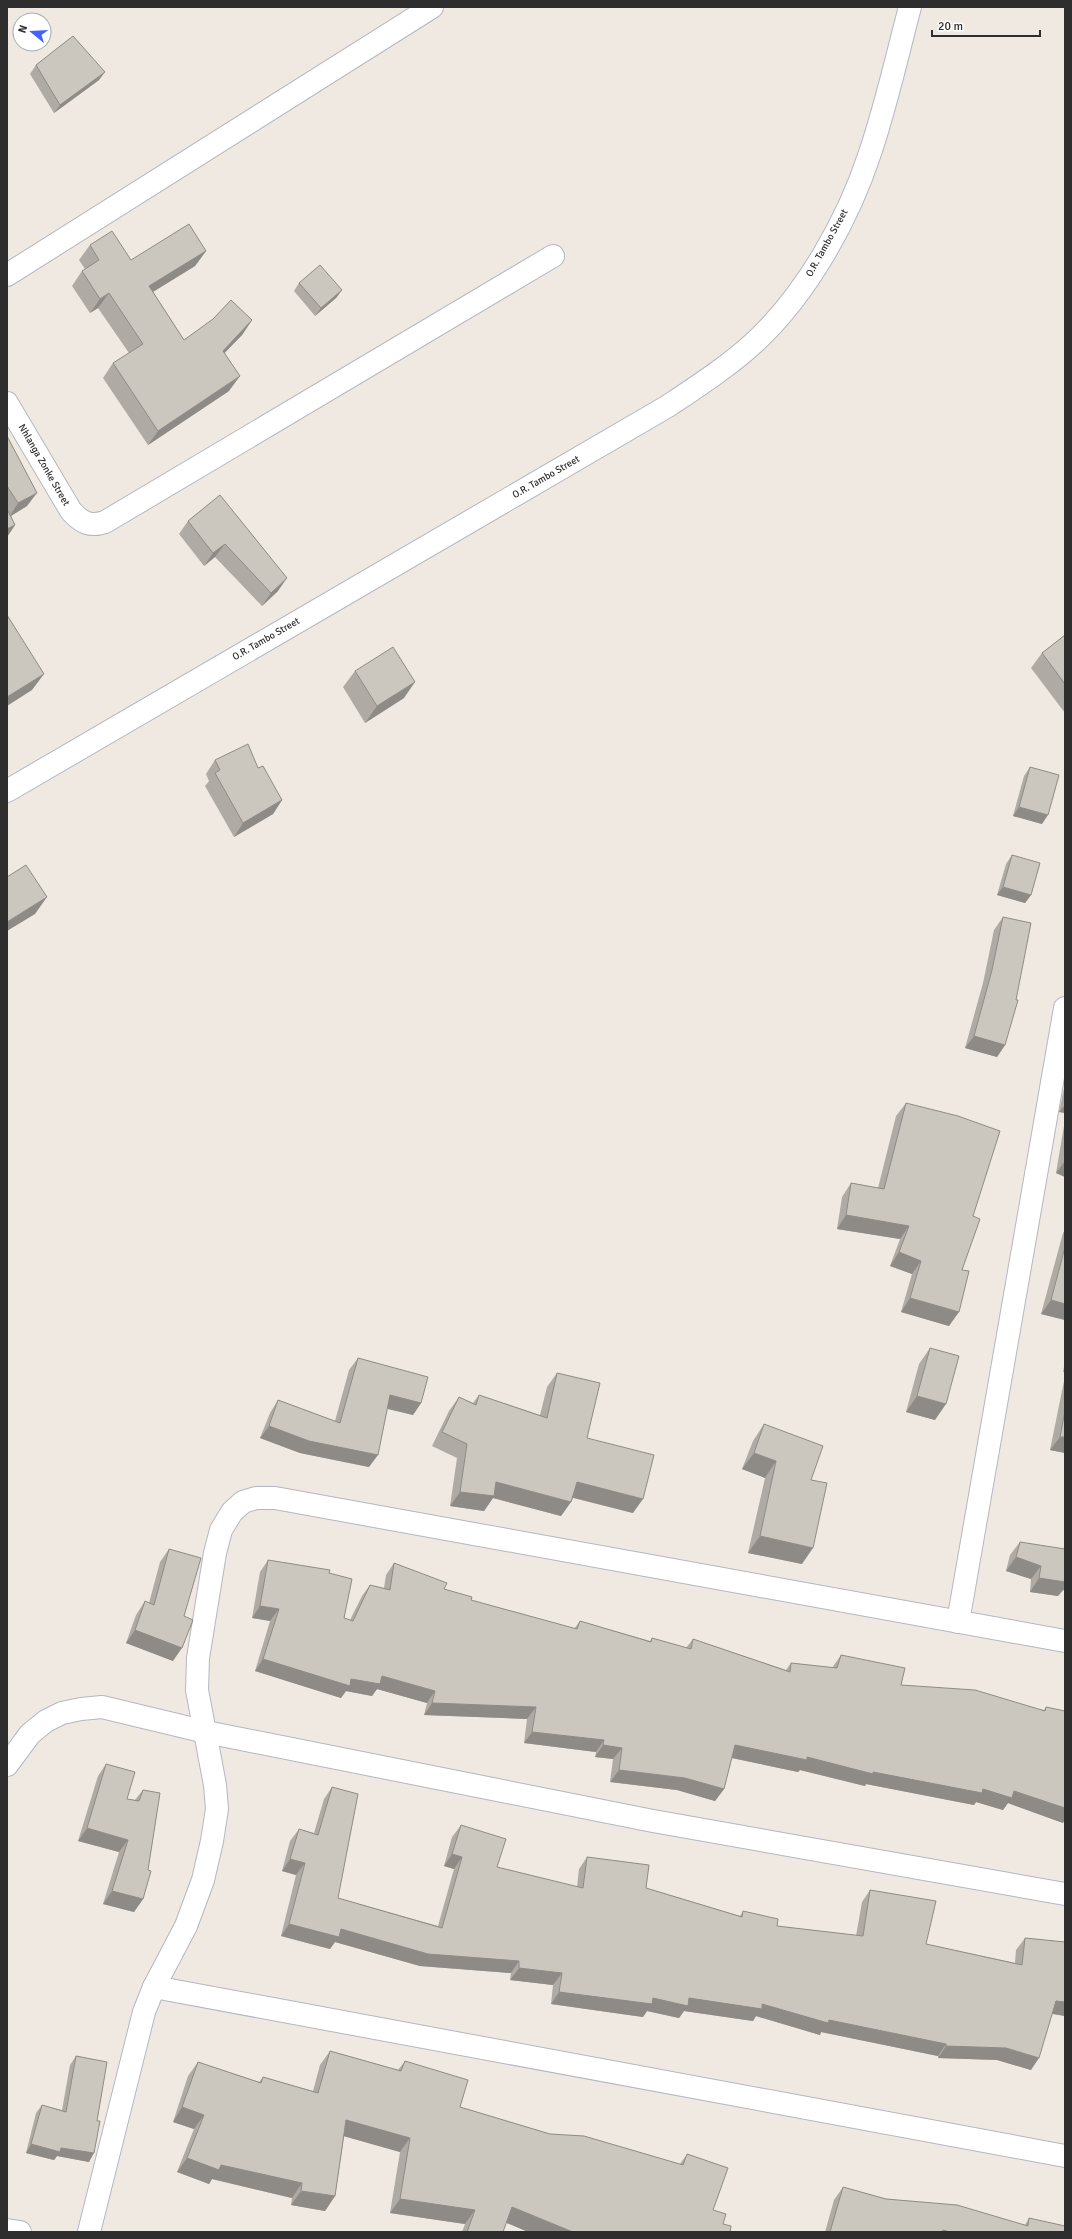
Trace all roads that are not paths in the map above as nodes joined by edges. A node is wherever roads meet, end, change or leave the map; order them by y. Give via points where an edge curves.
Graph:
1 (432, 7) edge
2 (910, 7) edge
3 (552, 256) dead end
4 (7, 274) edge
5 (7, 403) edge
6 (7, 791) edge
7 (1065, 1008) edge
8 (958, 1622) junction
9 (1065, 1640) edge
10 (206, 1732) junction
11 (7, 1765) edge
12 (1065, 1894) edge
13 (154, 1987) junction
14 (1065, 2156) edge
15 (7, 2230) edge
16 (20, 2232) edge
17 (89, 2232) edge

1 - 4 street
2 - 6 street, O.R. Tambo Street via 870,154 843,217 815,269 785,309 756,341 720,372 668,406
3 - 5 street, Nhlanga Zonke Street via 106,522 96,525 85,524 71,511
7 - 8 street
8 - 9 street
8 - 10 street via 275,1498 256,1498 242,1502 232,1512 221,1530 215,1553 198,1658 197,1690
10 - 11 street via 102,1707 81,1709 62,1713 46,1721 30,1734
10 - 12 street via 653,1821
10 - 13 street via 217,1809 212,1841 204,1880 186,1926
13 - 14 street
13 - 17 street via 137,2036
15 - 16 street

